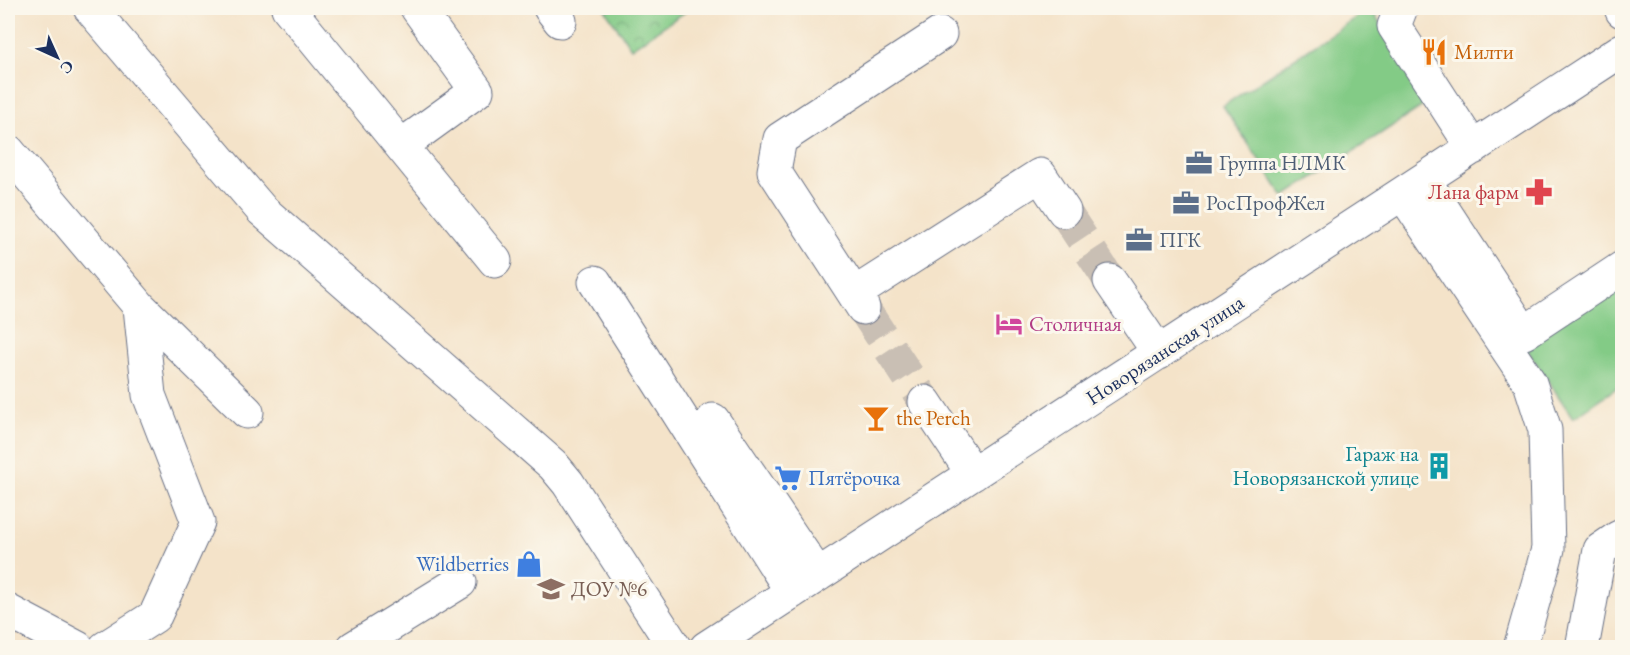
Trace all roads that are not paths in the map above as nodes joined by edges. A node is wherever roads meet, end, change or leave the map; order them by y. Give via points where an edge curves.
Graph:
1 (90, 8) edge
2 (288, 8) edge
3 (417, 8) edge
4 (1391, 14) edge
5 (940, 34) dead end
6 (1623, 50) edge
7 (401, 146) junction
8 (1473, 148) junction
9 (8, 151) edge
10 (1414, 187) junction
11 (1064, 211) tunnel mouth
12 (495, 261) dead end
13 (1623, 268) edge
14 (1110, 281) tunnel mouth
15 (595, 282) dead end
16 (140, 307) junction
17 (1159, 353) junction
18 (926, 402) tunnel mouth
19 (247, 412) dead end
20 (713, 420) dead end
21 (973, 474) junction
22 (1623, 538) edge
23 (460, 582) dead end
24 (805, 584) junction
25 (8, 611) edge
26 (78, 648) edge
27 (105, 648) edge
28 (353, 648) edge
29 (675, 648) edge
30 (706, 648) edge
31 (1520, 648) edge
32 (1582, 648) edge

1 - 29 street via 262,210 553,465
2 - 7 street
3 - 7 street via 477,91
4 - 8 street
5 - 11 street via 780,139 774,171 859,301 1040,175
6 - 8 street, Новорязанская улица
7 - 12 street
8 - 10 street, Новорязанская улица
9 - 16 street
10 - 13 street via 1524,333
10 - 17 street, Новорязанская улица
10 - 31 street via 1530,383 1545,430 1548,549
14 - 17 street
15 - 24 street
16 - 19 street
16 - 27 street via 149,395 198,522 155,616
17 - 21 street, Новорязанская улица
18 - 21 street
20 - 24 street
21 - 24 street, Новорязанская улица
22 - 32 street via 1600,550
23 - 28 street
24 - 30 street, Новорязанская улица
25 - 26 street

